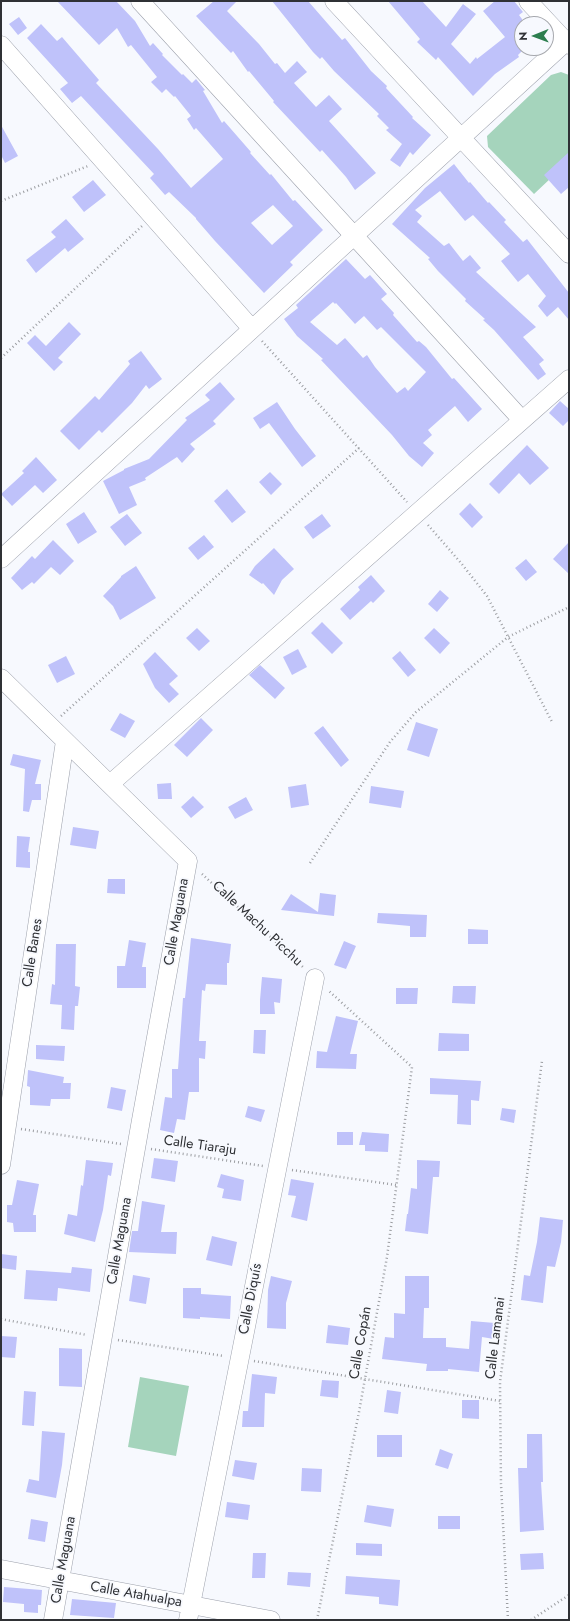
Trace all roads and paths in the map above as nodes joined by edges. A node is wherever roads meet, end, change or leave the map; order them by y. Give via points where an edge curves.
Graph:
1 (140, 1) edge
2 (334, 1) edge
3 (528, 1) edge
4 (568, 42) edge
5 (1, 45) edge
6 (461, 138) junction
7 (103, 160) junction
8 (1, 201) edge
9 (153, 217) junction
10 (354, 236) junction
11 (569, 254) edge
12 (252, 329) junction
13 (1, 358) edge
14 (569, 379) edge
15 (522, 420) junction
16 (359, 448) dead end
17 (1, 559) edge
18 (569, 607) edge
19 (1, 678) edge
20 (50, 726) junction
21 (65, 741) junction
22 (110, 784) junction
23 (188, 862) junction
24 (310, 862) dead end
25 (315, 978) junction
26 (542, 1061) dead end
27 (412, 1067) joint
28 (7, 1127) junction
29 (136, 1147) junction
30 (1, 1165) edge
31 (277, 1168) junction
32 (396, 1185) junction
33 (1, 1569) edge
34 (60, 1582) junction
35 (569, 1595) edge
36 (190, 1613) edge
37 (53, 1620) edge
38 (271, 1620) edge
39 (317, 1620) edge
40 (508, 1620) edge
41 (531, 1620) edge

1 - 10 street
2 - 6 street
3 - 4 street
4 - 6 street
5 - 7 street
6 - 10 street
6 - 11 street
7 - 8 path
7 - 9 street
9 - 12 street
9 - 13 path
10 - 12 street
10 - 15 street
12 - 17 street
14 - 15 street
15 - 22 street
16 - 20 path
18 - 24 path via 508,637 416,712 390,742
19 - 20 street
20 - 21 street
21 - 22 street
21 - 28 street, Calle Banes
22 - 23 street
23 - 25 path, Calle Machu Picchu
23 - 29 street, Calle Maguana
25 - 27 path, Calle Machu Picchu
25 - 31 street, Calle Diquís
26 - 40 path, Calle Lamanai via 500,1382 501,1484
27 - 32 path, Calle Copán
28 - 29 path, Calle Tiaraju
28 - 30 street, Calle Banes
29 - 31 path, Calle Tiaraju
29 - 34 street, Calle Maguana
31 - 32 path, Calle Tiaraju
31 - 36 street, Calle Diquís
32 - 39 path, Calle Copán via 387,1258
33 - 34 street, Calle Atahualpa
34 - 36 street, Calle Atahualpa
34 - 37 street, Calle Maguana
35 - 41 path
36 - 38 street, Calle Atahualpa

